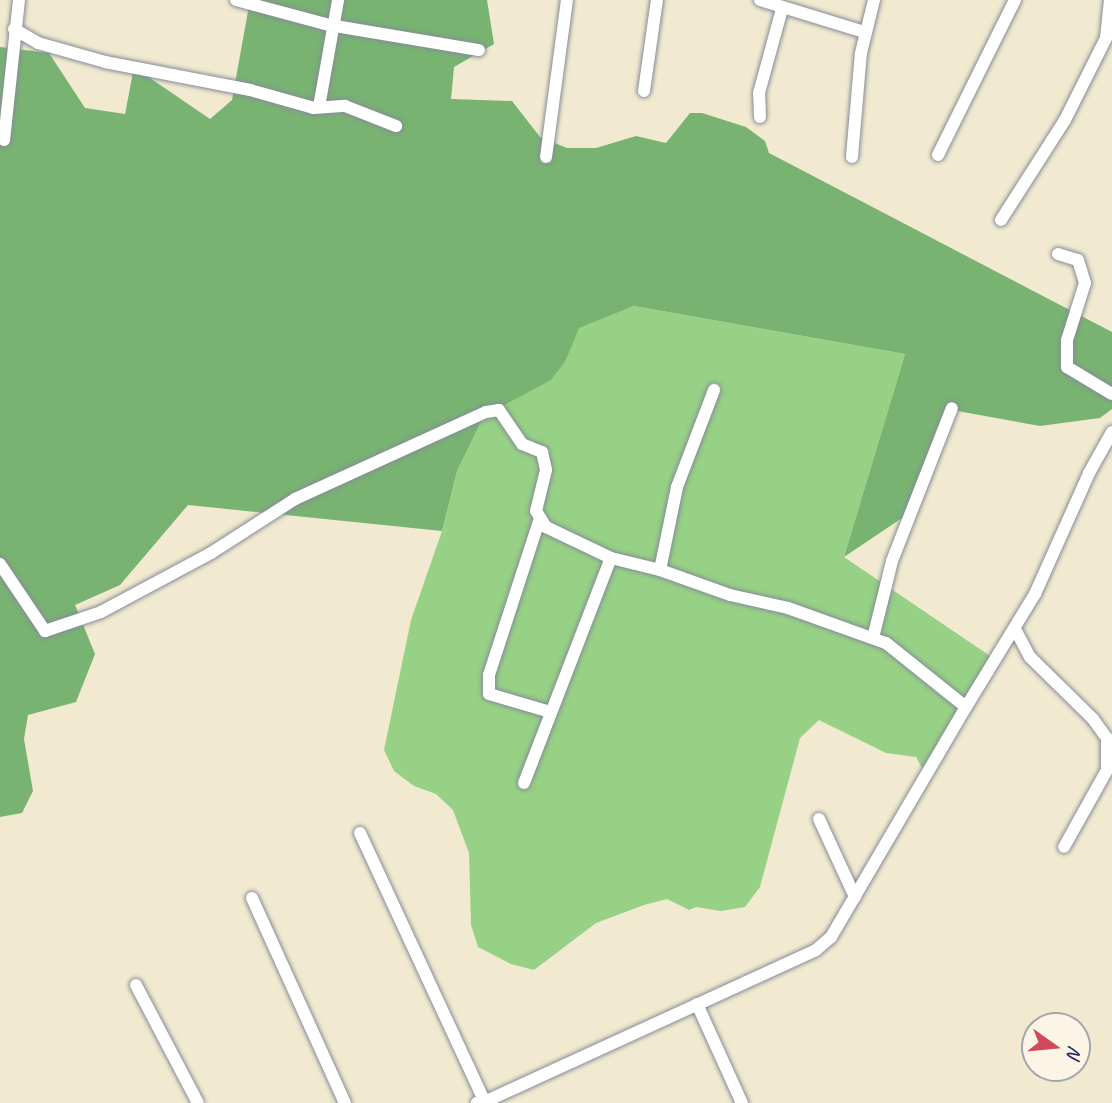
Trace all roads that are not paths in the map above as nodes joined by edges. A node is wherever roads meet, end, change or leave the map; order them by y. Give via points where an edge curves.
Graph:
1 (19, 0) edge
2 (236, 0) edge
3 (338, 0) edge
4 (567, 0) edge
5 (657, 0) edge
6 (760, 0) edge
7 (874, 0) edge
8 (1015, 0) edge
9 (1110, 0) edge
10 (782, 9) junction
11 (335, 26) junction
12 (864, 32) junction
13 (9, 35) edge
14 (479, 50) dead end
15 (644, 91) dead end
16 (319, 107) junction
17 (760, 117) dead end
18 (396, 126) dead end
19 (4, 141) dead end
20 (938, 155) dead end
21 (546, 157) dead end
22 (852, 157) dead end
23 (1001, 220) dead end
24 (1058, 254) dead end
25 (714, 390) dead end
26 (1112, 394) edge
27 (952, 408) dead end
28 (1112, 432) edge
29 (540, 519) junction
30 (611, 558) junction
31 (0, 564) edge
32 (660, 570) junction
33 (1014, 629) junction
34 (873, 638) junction
35 (965, 707) junction
36 (550, 712) junction
37 (524, 783) dead end
38 (819, 819) dead end
39 (360, 833) dead end
40 (1064, 847) dead end
41 (855, 897) junction
42 (251, 898) dead end
43 (136, 985) dead end
44 (697, 1004) junction
45 (481, 1102) edge
46 (198, 1103) edge
47 (345, 1103) edge
48 (742, 1103) edge

1 - 13 street
2 - 11 street
3 - 11 street
4 - 21 street
5 - 15 street
6 - 10 street
7 - 12 street
8 - 20 street
9 - 23 street via 1106,38 1065,120
10 - 12 street
10 - 17 street via 759,93
11 - 14 street
11 - 16 street
12 - 22 street
13 - 16 street via 106,62
13 - 19 street
16 - 18 street via 345,106
24 - 26 street via 1078,260 1085,283 1068,340 1067,367
25 - 32 street via 677,487
27 - 34 street via 892,561
28 - 33 street
29 - 30 street via 546,527
29 - 31 street via 536,511 546,470 541,452 522,444 499,410 295,499 211,553 114,606 45,631
29 - 36 street via 489,675 489,694
30 - 32 street
30 - 36 street
32 - 34 street
33 - 35 street
33 - 40 street via 1030,657 1107,738 1107,770
34 - 35 street via 886,643
35 - 41 street
36 - 37 street
38 - 41 street
39 - 45 street
41 - 44 street via 831,937 816,950
42 - 47 street
43 - 46 street
44 - 45 street
44 - 48 street

